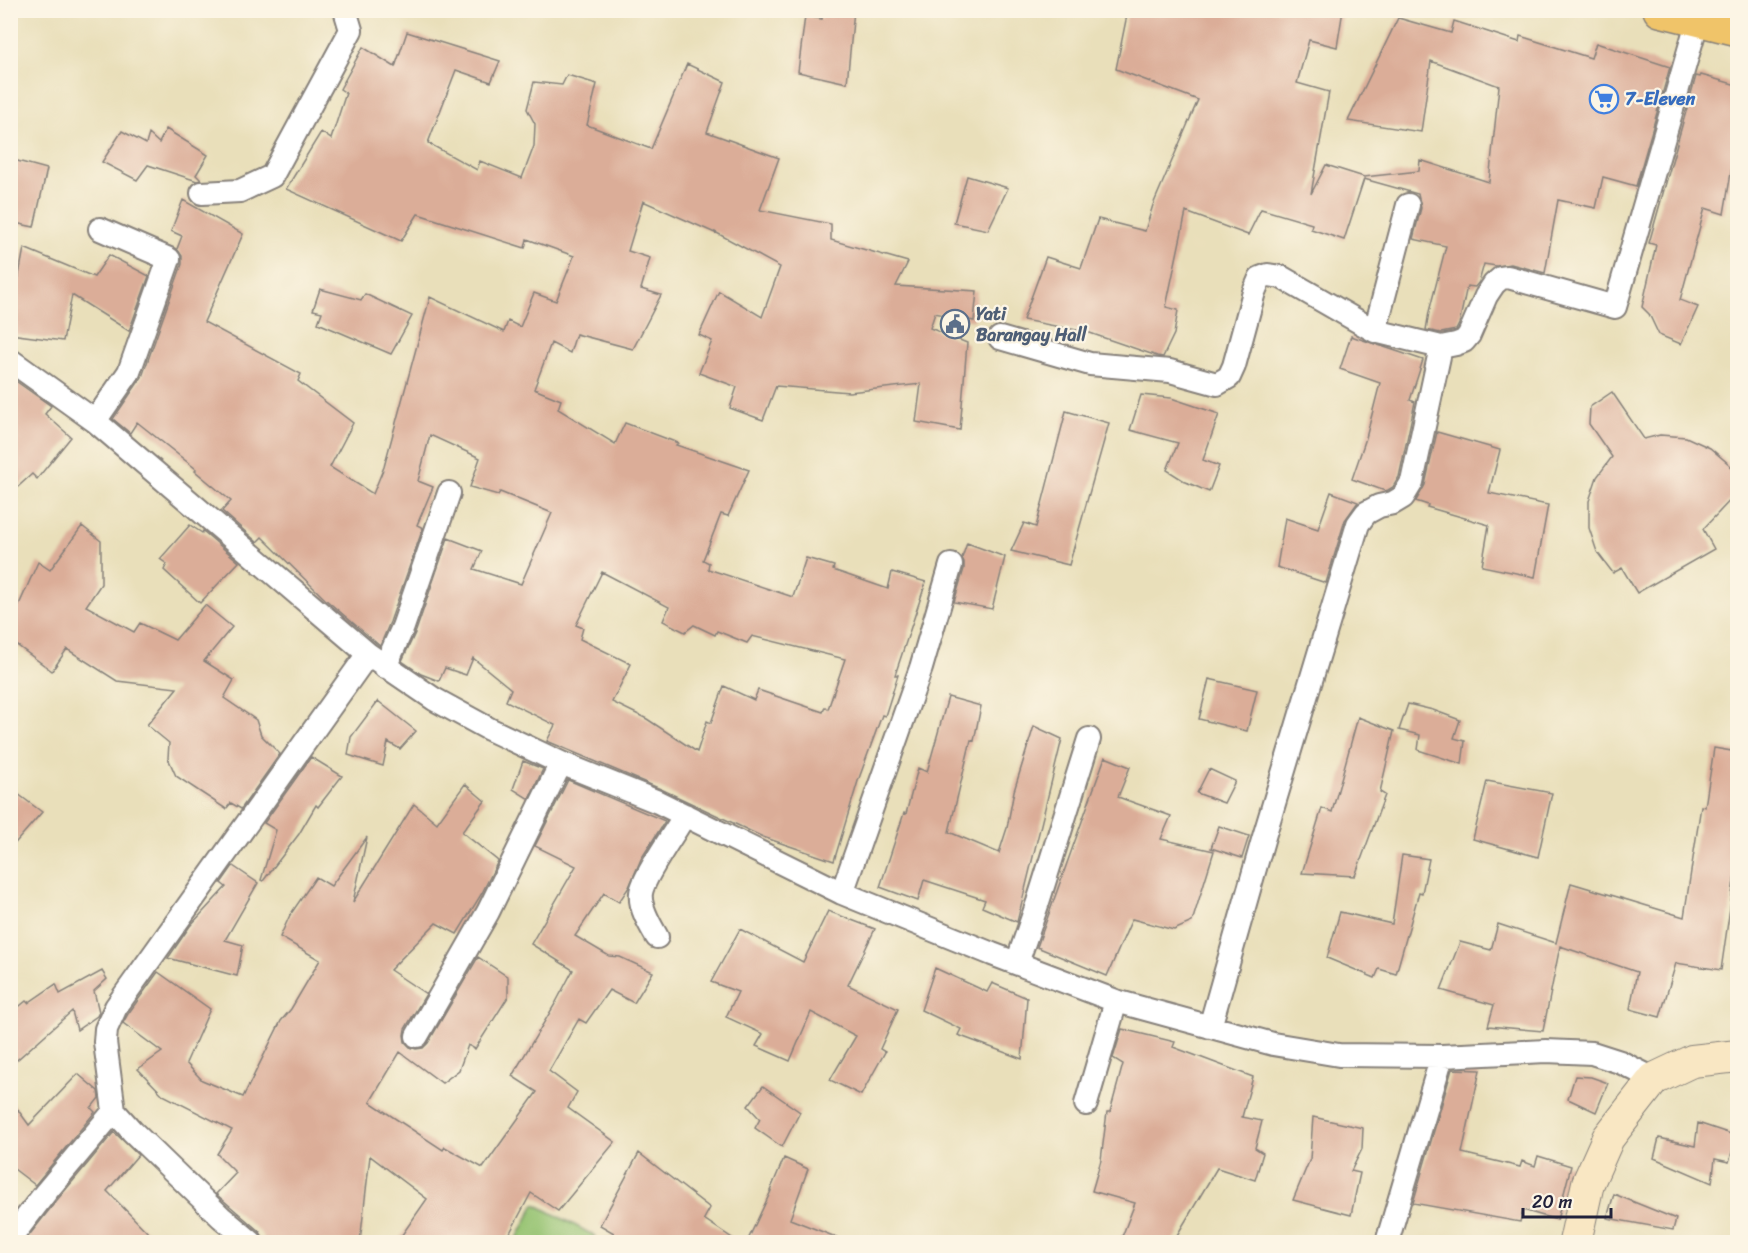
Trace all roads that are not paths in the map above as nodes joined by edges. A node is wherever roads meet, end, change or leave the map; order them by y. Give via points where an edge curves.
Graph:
1 (345, 10) edge
2 (1660, 10) edge
3 (1698, 19) junction
4 (1737, 28) edge
5 (202, 193) dead end
6 (1408, 205) dead end
7 (100, 229) dead end
8 (1375, 331) junction
9 (1000, 339) dead end
10 (1441, 347) junction
11 (10, 360) edge
12 (95, 421) junction
13 (449, 493) dead end
14 (951, 565) dead end
15 (376, 660) junction
16 (1089, 738) dead end
17 (561, 763) junction
18 (685, 816) junction
19 (842, 893) junction
20 (657, 937) dead end
21 (1017, 963) junction
22 (1116, 1001) junction
23 (1210, 1027) junction
24 (417, 1036) dead end
25 (1442, 1056) junction
26 (1737, 1056) edge
27 (1654, 1079) junction
28 (1086, 1104) dead end
29 (114, 1111) junction
30 (10, 1239) edge
31 (250, 1242) edge
32 (1387, 1242) edge
33 (1575, 1242) edge

1 - 5 street via 351,30 272,176 240,191
2 - 3 main road
3 - 4 main road
3 - 10 street via 1615,307 1501,278 1486,296 1464,341
6 - 8 street
7 - 12 street via 169,260 129,372
8 - 9 street via 1281,277 1268,275 1260,278 1254,292 1229,377 1217,384 1170,371 1090,364
8 - 10 street
10 - 23 street via 1412,482 1404,497 1366,513 1358,524
11 - 12 street
12 - 15 street
13 - 15 street via 403,627
14 - 19 street via 921,668
15 - 17 street via 452,710
15 - 29 street via 116,1007 105,1042
16 - 21 street
17 - 18 street
17 - 24 street via 488,912
18 - 19 street
18 - 20 street via 641,894 646,918
19 - 21 street
21 - 22 street
22 - 23 street
22 - 28 street
23 - 25 street via 1273,1044 1339,1055
25 - 27 street via 1592,1053
25 - 32 street
26 - 27 street via 1692,1061
27 - 33 street via 1608,1138 1588,1183
29 - 30 street
29 - 31 street

